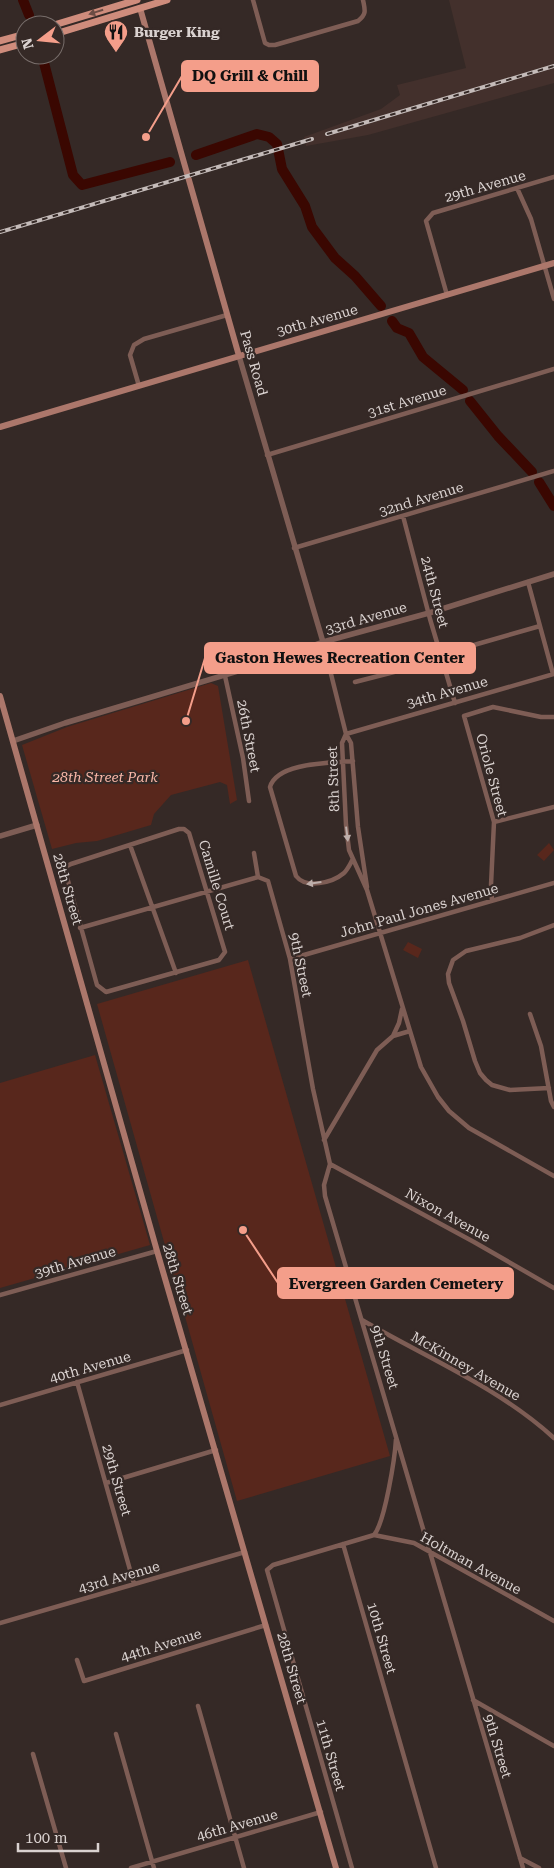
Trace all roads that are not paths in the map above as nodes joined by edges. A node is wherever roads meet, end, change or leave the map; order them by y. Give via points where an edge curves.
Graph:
1 (137, 0) edge
2 (167, 0) edge
3 (253, 0) edge
4 (363, 0) edge
5 (140, 8) junction
6 (65, 22) edge
7 (65, 31) edge
8 (15, 37) edge
9 (0, 41) edge
10 (15, 46) edge
11 (0, 50) edge
12 (554, 177) edge
13 (517, 188) junction
14 (554, 262) edge
15 (545, 265) junction
16 (447, 295) junction
17 (554, 299) edge
18 (227, 314) junction
19 (239, 356) junction
20 (554, 369) edge
21 (139, 386) junction
22 (0, 427) edge
23 (268, 455) junction
24 (554, 472) edge
25 (403, 516) junction
26 (294, 548) junction
27 (554, 574) edge
28 (528, 582) junction
29 (429, 613) junction
30 (540, 626) junction
31 (323, 642) junction
32 (442, 659) junction
33 (554, 674) edge
34 (225, 676) junction
35 (354, 682) dead end
36 (0, 696) edge
37 (455, 703) junction
38 (554, 717) edge
39 (346, 734) junction
40 (13, 741) junction
41 (353, 761) junction
42 (344, 762) junction
43 (249, 801) dead end
44 (554, 807) edge
45 (346, 809) junction
46 (357, 809) junction
47 (494, 822) junction
48 (37, 826) junction
49 (0, 836) edge
50 (130, 845) junction
51 (254, 853) dead end
52 (353, 859) junction
53 (258, 878) junction
54 (554, 883) edge
55 (367, 890) junction
56 (208, 891) junction
57 (492, 900) junction
58 (152, 907) junction
59 (554, 926) edge
60 (80, 928) junction
61 (380, 934) junction
62 (290, 959) junction
63 (176, 973) junction
64 (402, 1005) junction
65 (530, 1014) dead end
66 (410, 1032) junction
67 (393, 1036) junction
68 (549, 1088) junction
69 (554, 1107) edge
70 (324, 1140) junction
71 (330, 1164) junction
72 (554, 1176) edge
73 (157, 1251) junction
74 (554, 1288) edge
75 (0, 1295) edge
76 (362, 1320) junction
77 (187, 1350) junction
78 (77, 1382) junction
79 (0, 1405) edge
80 (396, 1435) junction
81 (554, 1438) edge
82 (216, 1450) junction
83 (106, 1483) junction
84 (374, 1534) junction
85 (343, 1544) junction
86 (430, 1551) junction
87 (245, 1552) junction
88 (134, 1584) junction
89 (554, 1621) edge
90 (0, 1623) edge
91 (266, 1625) junction
92 (77, 1660) dead end
93 (473, 1700) junction
94 (198, 1706) dead end
95 (116, 1734) dead end
96 (554, 1746) edge
97 (33, 1754) dead end
98 (320, 1812) junction
99 (235, 1838) junction
100 (520, 1858) junction
101 (152, 1861) junction
102 (66, 1868) edge
103 (131, 1868) edge
104 (154, 1868) edge
105 (244, 1868) edge
106 (336, 1868) edge
107 (352, 1868) edge
108 (436, 1868) edge
109 (523, 1868) edge
110 (539, 1868) edge

1 - 5 main road, Pass Road
1 -> 6 main road
2 - 5 main road
3 - 4 street via 265,43 275,45 358,21 366,12
5 - 7 main road
5 - 18 main road, Pass Road
8 - 9 main road
10 - 11 main road
12 - 13 street, 29th Avenue
13 - 15 street via 531,219
13 - 16 street, 29th Avenue via 433,213 426,221
14 - 15 main road, 30th Avenue
15 - 16 main road, 30th Avenue
15 - 17 street
16 - 19 main road, 30th Avenue
18 - 19 main road, Pass Road
18 - 21 street via 144,339 134,345 130,355
19 - 21 main road, 30th Avenue
19 - 23 street, Pass Road
20 - 23 street, 31st Avenue
21 - 22 main road, 30th Avenue
23 - 26 street, Pass Road
24 - 25 street, 32nd Avenue
25 - 26 street, 32nd Avenue
25 - 29 street, 24th Street
26 - 31 street, Pass Road
27 - 28 street, 33rd Avenue
28 - 29 street, 33rd Avenue
28 - 30 street
29 - 31 street, 33rd Avenue
29 - 32 street, 24th Street
30 - 32 street via 467,647
30 - 33 street
31 - 34 street, 33rd Avenue
31 - 39 street, Pass Road
32 - 35 street
32 - 37 street, 24th Street
33 - 37 street, 34th Avenue
34 - 40 street, 33rd Avenue
34 - 43 street, 26th Street
36 - 40 main road, 28th Street
37 - 39 street, 34th Avenue
38 - 47 street, Oriole Street via 493,708 464,716
39 - 41 street, 8th Street via 351,743
39 - 42 street, 8th Street via 342,743
40 - 48 main road, 28th Street
41 - 42 street
41 - 46 street, 8th Street
42 - 45 street, 8th Street
52 -> 42 street via 348,869 336,878 310,884 300,882 270,787 275,777 282,773 319,763
44 - 47 street
45 - 46 street
45 -> 52 street, 8th Street via 346,834
46 - 55 street, 8th Street
47 - 57 street, Oriole Street
48 - 49 street
48 - 73 main road, 28th Street
50 - 56 street, Camille Court via 184,829 189,833
50 - 58 street
50 - 60 street, Camille Court via 67,866 65,875
51 - 53 street
52 - 55 street, 8th Street
53 - 56 street
53 - 62 street, 9th Street via 268,881
54 - 57 street, John Paul Jones Avenue
55 - 61 street, 8th Street
56 - 58 street
56 - 63 street, Camille Court via 225,952 219,960
57 - 61 street, John Paul Jones Avenue
58 - 60 street
58 - 63 street
59 - 68 street via 466,951 453,960 448,974 475,1061 486,1080 510,1090
60 - 63 street, Camille Court via 96,985 106,992
61 - 62 street, John Paul Jones Avenue
61 - 64 street, 8th Street
62 - 70 street, 9th Street
64 - 66 street, 8th Street
64 - 67 street via 400,1023
65 - 68 street via 541,1046
66 - 67 street
66 - 72 street, 8th Street via 429,1083 450,1111 469,1128
67 - 70 street via 371,1058
68 - 69 street
70 - 71 street, 9th Street
71 - 74 street, Nixon Avenue
71 - 76 street, 9th Street via 324,1185 325,1196
73 - 75 street, 39th Avenue
73 - 77 main road, 28th Street
76 - 80 street, 9th Street
76 - 81 street, McKinney Avenue via 500,1396
77 - 78 street, 40th Avenue
77 - 82 main road, 28th Street
78 - 79 street, 40th Avenue
78 - 83 street, 29th Street
80 - 84 street via 395,1460 380,1524
80 - 86 street, 9th Street
82 - 83 street
82 - 87 main road, 28th Street
83 - 88 street, 29th Street
84 - 85 street
84 - 86 street, Holtman Avenue via 414,1543
85 - 107 street, 11th Street via 273,1564 267,1575
85 - 108 street, 10th Street
86 - 89 street, Holtman Avenue
86 - 93 street, 9th Street
87 - 88 street, 43rd Avenue
87 - 91 main road, 28th Street
88 - 90 street, 43rd Avenue
91 - 92 street, 44th Avenue via 84,1681
91 - 98 main road, 28th Street
93 - 96 street
93 - 100 street, 9th Street
94 - 99 street
95 - 101 street
97 - 102 street
98 - 99 street, 46th Avenue
98 - 106 main road, 28th Street
99 - 101 street, 46th Avenue
99 - 105 street
100 - 109 street, 9th Street
100 - 110 street
101 - 103 street, 46th Avenue
101 - 104 street

